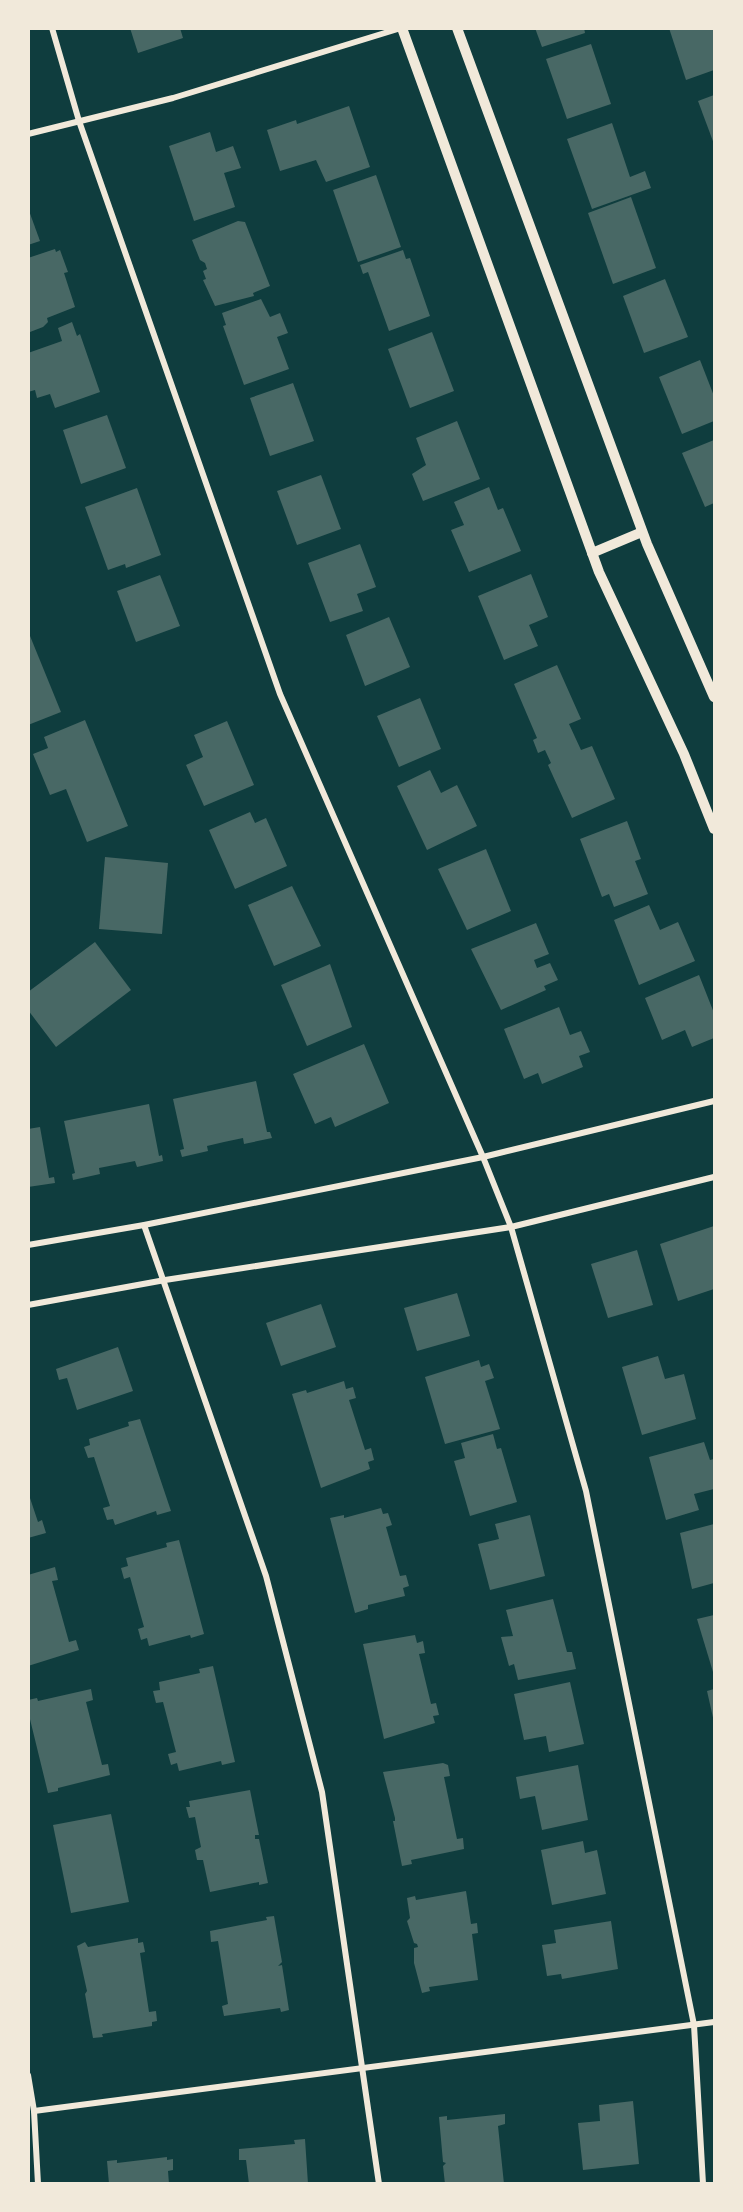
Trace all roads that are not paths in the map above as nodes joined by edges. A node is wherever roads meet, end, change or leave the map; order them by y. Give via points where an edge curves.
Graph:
1 (52, 28) edge
2 (402, 28) edge
3 (457, 28) edge
4 (79, 121) junction
5 (28, 134) edge
6 (642, 532) junction
7 (592, 553) junction
8 (714, 697) edge
9 (714, 829) edge
10 (714, 1101) edge
11 (483, 1157) junction
12 (714, 1177) edge
13 (144, 1225) junction
14 (512, 1227) junction
15 (28, 1245) edge
16 (165, 1280) junction
17 (28, 1305) edge
18 (714, 2022) edge
19 (694, 2025) junction
20 (363, 2068) junction
21 (28, 2075) edge
22 (34, 2111) junction
23 (38, 2184) edge
24 (379, 2184) edge
25 (703, 2184) edge

1 - 4 street
2 - 4 street via 173,98
2 - 7 street
3 - 6 street
4 - 5 street
4 - 11 street via 280,694
6 - 7 street
6 - 8 street
7 - 9 street
10 - 11 street
11 - 13 street
11 - 14 street
12 - 14 street
13 - 15 street
13 - 16 street
14 - 16 street
14 - 19 street via 586,1491
16 - 17 street
16 - 20 street via 266,1576 322,1792
18 - 19 street
19 - 20 street
19 - 25 street
20 - 22 street
20 - 24 street
21 - 22 street
22 - 23 street

